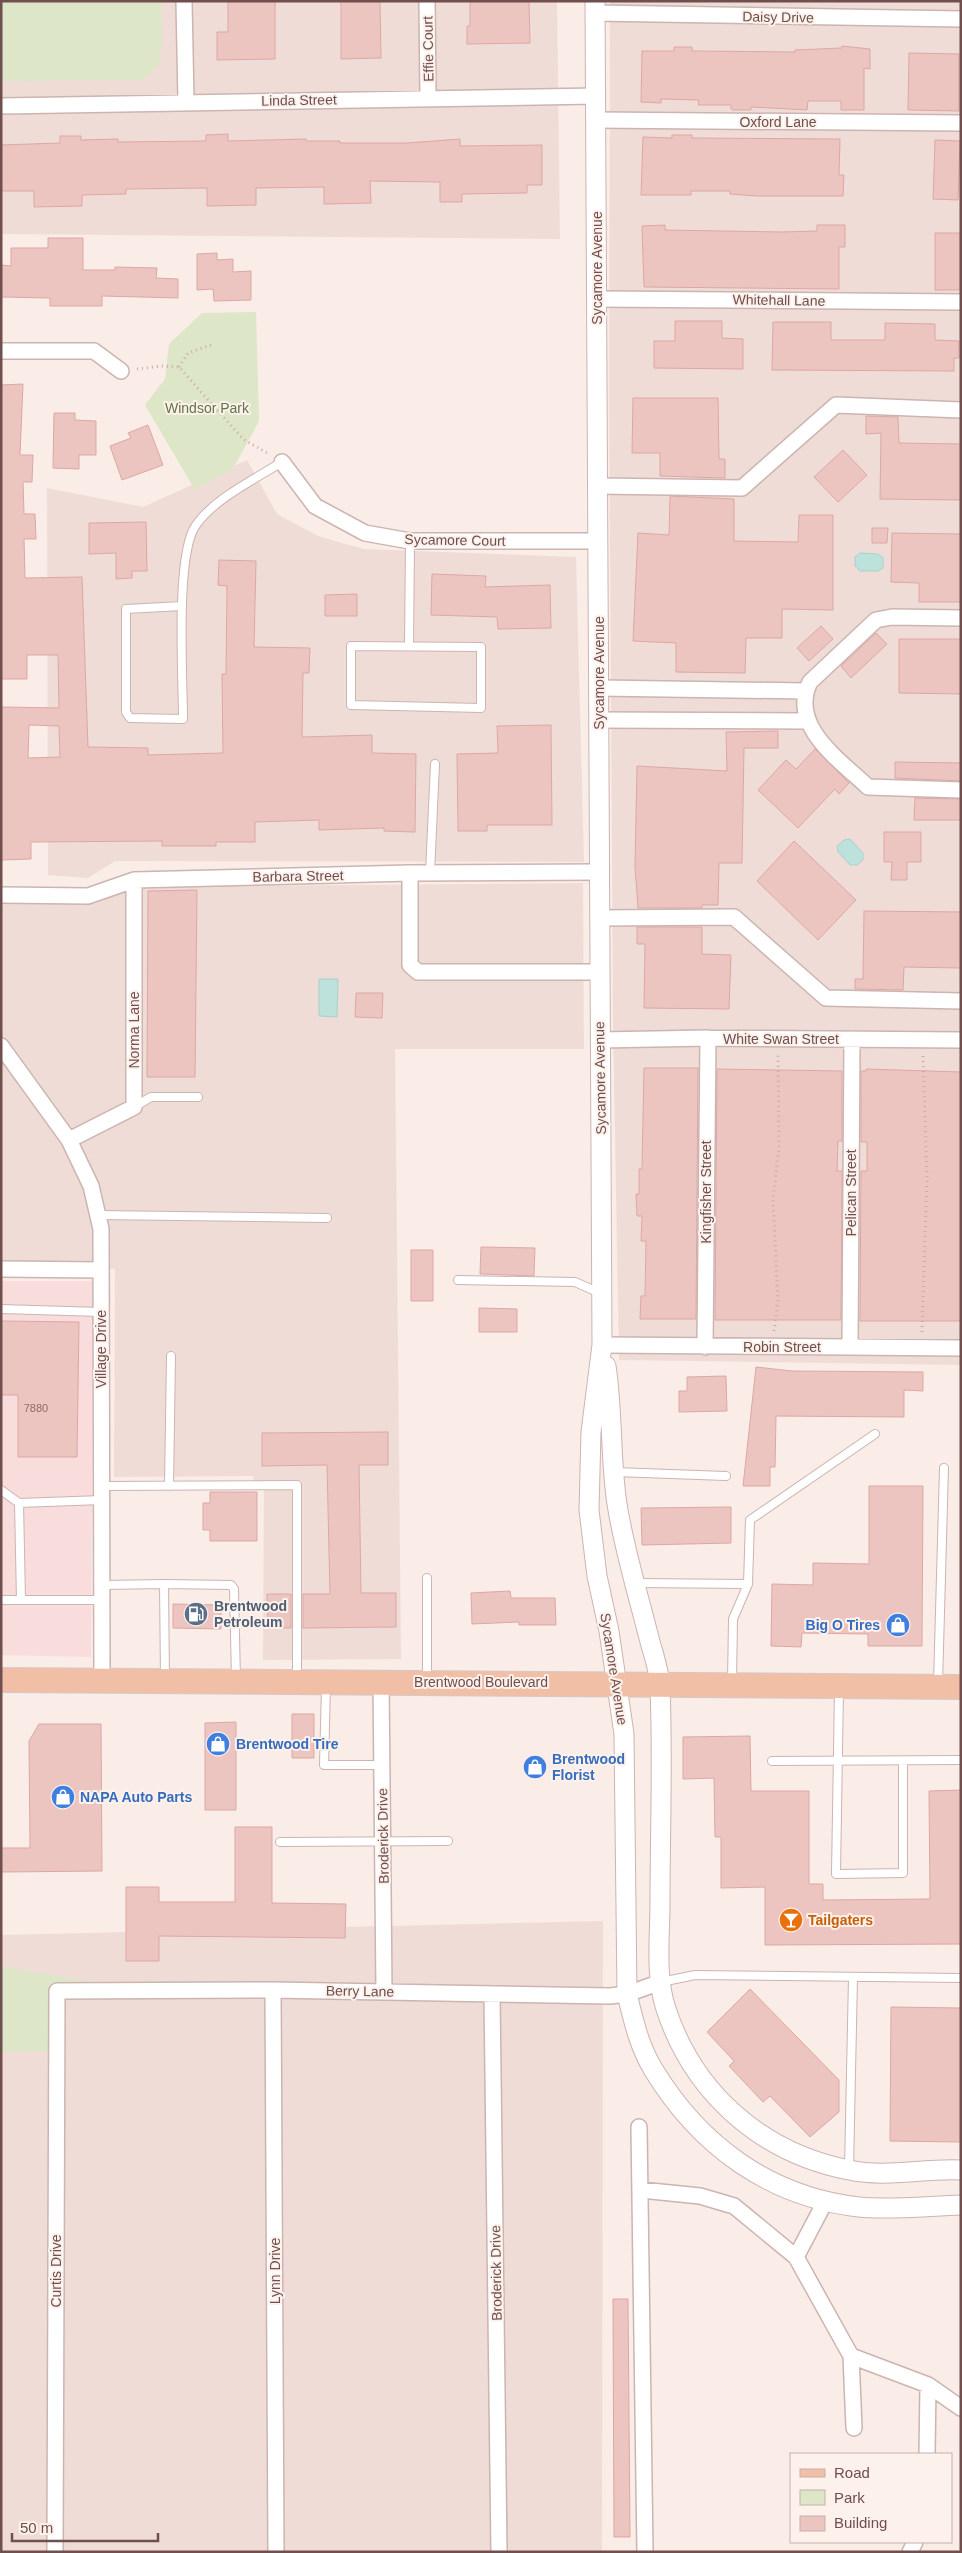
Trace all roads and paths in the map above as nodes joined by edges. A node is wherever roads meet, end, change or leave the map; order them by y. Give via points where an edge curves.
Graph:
1 (184, 1) edge
2 (427, 1) edge
3 (595, 7) edge
4 (961, 19) edge
5 (596, 96) junction
6 (428, 97) junction
7 (186, 102) junction
8 (1, 106) edge
9 (596, 120) junction
10 (961, 123) edge
11 (598, 299) junction
12 (961, 302) edge
13 (214, 344) dead end
14 (1, 351) edge
15 (180, 367) junction
16 (122, 371) joint
17 (961, 410) edge
18 (282, 462) junction
19 (598, 486) junction
20 (410, 541) junction
21 (598, 541) junction
22 (182, 606) junction
23 (961, 618) edge
24 (409, 646) junction
25 (600, 688) junction
26 (805, 691) junction
27 (599, 720) junction
28 (807, 721) junction
29 (435, 764) dead end
30 (961, 790) edge
31 (598, 872) junction
32 (410, 873) junction
33 (430, 873) junction
34 (134, 880) junction
35 (1, 895) edge
36 (600, 918) junction
37 (599, 972) junction
38 (961, 1001) edge
39 (708, 1038) junction
40 (778, 1039) junction
41 (852, 1039) junction
42 (600, 1040) junction
43 (923, 1040) junction
44 (961, 1040) edge
45 (1, 1046) edge
46 (6, 1062) edge
47 (198, 1096) dead end
48 (134, 1107) junction
49 (69, 1140) junction
50 (98, 1216) junction
51 (327, 1218) dead end
52 (1, 1269) edge
53 (101, 1270) junction
54 (458, 1280) dead end
55 (602, 1294) junction
56 (1, 1310) edge
57 (101, 1312) junction
58 (602, 1345) junction
59 (705, 1346) junction
60 (774, 1347) junction
61 (850, 1347) junction
62 (921, 1348) junction
63 (961, 1348) edge
64 (171, 1356) dead end
65 (875, 1434) dead end
66 (944, 1468) dead end
67 (615, 1472) junction
68 (726, 1476) dead end
69 (169, 1486) junction
70 (1, 1490) edge
71 (102, 1493) junction
72 (20, 1503) junction
73 (427, 1578) dead end
74 (636, 1583) junction
75 (164, 1584) junction
76 (748, 1584) junction
77 (102, 1593) junction
78 (1, 1600) edge
79 (21, 1600) junction
80 (1, 1680) edge
81 (102, 1681) junction
82 (165, 1681) junction
83 (236, 1681) junction
84 (297, 1681) junction
85 (326, 1681) junction
86 (382, 1681) junction
87 (427, 1682) junction
88 (617, 1683) junction
89 (660, 1684) junction
90 (732, 1684) junction
91 (839, 1686) junction
92 (950, 1686) edge
93 (961, 1760) edge
94 (772, 1761) dead end
95 (839, 1761) junction
96 (903, 1761) junction
97 (382, 1765) junction
98 (448, 1841) dead end
99 (280, 1842) dead end
100 (383, 1842) junction
101 (853, 1977) junction
102 (961, 1978) edge
103 (661, 1982) junction
104 (273, 1990) junction
105 (57, 1991) joint
106 (384, 1991) junction
107 (492, 1994) junction
108 (627, 1994) junction
109 (639, 2127) dead end
110 (961, 2170) edge
111 (849, 2171) junction
112 (641, 2190) junction
113 (826, 2200) junction
114 (961, 2205) edge
115 (796, 2257) junction
116 (851, 2356) junction
117 (928, 2385) junction
118 (961, 2408) edge
119 (854, 2428) dead end
120 (927, 2453) edge
121 (55, 2552) edge
122 (276, 2552) edge
123 (499, 2552) edge
124 (645, 2552) edge

1 - 7 street
2 - 6 street, Effie Court
3 - 4 street, Daisy Drive
3 - 5 street, Sycamore Avenue
5 - 6 street, Linda Street
5 - 9 street, Sycamore Avenue
6 - 7 street, Linda Street
7 - 8 street, Linda Street
9 - 10 street, Oxford Lane
9 - 11 street, Sycamore Avenue
11 - 12 street, Whitehall Lane
11 - 19 street, Sycamore Avenue
13 - 15 path via 188,353
14 - 16 street via 94,351
15 - 16 path
15 - 18 path via 243,439
17 - 19 street via 836,405 742,488
18 - 20 street, Sycamore Court via 315,506 365,533
18 - 22 lane via 211,508 196,525 188,538
19 - 21 street, Sycamore Avenue
20 - 21 street, Sycamore Court
20 - 24 lane
21 - 25 street, Sycamore Avenue
22 - 22 lane via 126,609 126,712 130,718 183,718
23 - 26 street via 892,617 876,620 810,682
24 - 24 lane via 481,647 481,708 351,706 351,646
25 - 26 street
25 - 27 street, Sycamore Avenue
26 - 28 street
27 - 28 street
27 - 31 street, Sycamore Avenue
28 - 30 street via 821,742 868,787
29 - 33 lane
31 - 33 street, Barbara Street
31 - 36 street, Sycamore Avenue
32 - 33 street, Barbara Street
32 - 34 street, Barbara Street
32 - 37 street via 410,965 418,972
34 - 35 street, Barbara Street via 88,896
34 - 48 street, Norma Lane
36 - 37 street, Sycamore Avenue
36 - 38 street via 734,917 826,998
37 - 42 street, Sycamore Avenue
39 - 40 street, White Swan Street
39 - 42 street, White Swan Street
39 - 59 street, Kingfisher Street
40 - 41 street, White Swan Street
40 - 60 path via 779,1148 773,1199 778,1302
41 - 43 street, White Swan Street
41 - 61 street, Pelican Street
42 - 55 street, Sycamore Avenue
43 - 44 street, White Swan Street
43 - 62 path via 927,1176
45 - 46 street, Village Drive
46 - 49 street, Village Drive
47 - 48 lane via 151,1097
48 - 49 street
49 - 50 street, Village Drive via 91,1186
50 - 51 lane
50 - 53 street, Village Drive
52 - 53 street
53 - 57 street, Village Drive
54 - 55 lane via 575,1282
55 - 58 street, Sycamore Avenue
56 - 57 lane
57 - 71 street, Village Drive
58 - 59 street, Robin Street
58 - 67 street, Sycamore Avenue
58 - 88 street, Sycamore Avenue via 591,1432 589,1510 597,1576
59 - 60 street, Robin Street
60 - 61 street, Robin Street
61 - 62 street, Robin Street
62 - 63 street, Robin Street
64 - 69 lane
65 - 76 lane via 750,1520
66 - 92 lane
67 - 68 lane
67 - 74 street, Sycamore Avenue via 617,1504
69 - 71 lane
69 - 84 lane via 297,1485
70 - 72 lane
71 - 72 lane
71 - 77 street, Village Drive
72 - 79 lane
73 - 87 lane
74 - 76 lane
74 - 89 street, Sycamore Avenue
75 - 77 lane
75 - 82 lane
75 - 83 lane via 231,1585 234,1589
76 - 90 lane via 733,1619
77 - 79 lane
77 - 81 street, Village Drive
78 - 79 lane
80 - 81 main road, Brentwood Boulevard
81 - 82 main road, Brentwood Boulevard
82 - 83 main road, Brentwood Boulevard
83 - 84 main road, Brentwood Boulevard
84 - 85 main road, Brentwood Boulevard
85 - 86 main road, Brentwood Boulevard
85 - 97 lane via 324,1765
86 - 87 main road, Brentwood Boulevard
86 - 97 street, Broderick Drive
87 - 88 main road, Brentwood Boulevard
88 - 89 main road, Brentwood Boulevard
88 - 108 street, Sycamore Avenue via 624,1734
89 - 90 main road, Brentwood Boulevard
89 - 103 street, Sycamore Avenue
90 - 91 main road, Brentwood Boulevard
91 - 92 main road, Brentwood Boulevard
91 - 95 lane
93 - 96 lane
94 - 95 lane
95 - 96 lane
95 - 96 lane via 836,1874 903,1873
97 - 100 street, Broderick Drive
98 - 100 lane
99 - 100 lane
100 - 106 street, Broderick Drive
101 - 102 lane
101 - 103 lane via 695,1975
101 - 111 lane
103 - 108 street, Berry Lane
103 - 111 street, Sycamore Avenue via 666,2009 684,2049 704,2084 733,2114 766,2139 798,2156
104 - 105 street, Berry Lane
104 - 106 street, Berry Lane
104 - 122 street, Lynn Drive
105 - 121 street, Curtis Drive
106 - 107 street, Berry Lane
107 - 108 street, Berry Lane
107 - 123 street, Broderick Drive
108 - 113 street, Sycamore Avenue via 636,2030 652,2068 691,2122 738,2164 794,2193
109 - 112 street
110 - 111 street, Sycamore Avenue via 885,2174
112 - 115 street via 700,2196 734,2206
112 - 124 street
113 - 114 street, Sycamore Avenue via 859,2207
113 - 115 street
115 - 116 street
116 - 117 street
116 - 119 street
117 - 118 street
117 - 120 street

